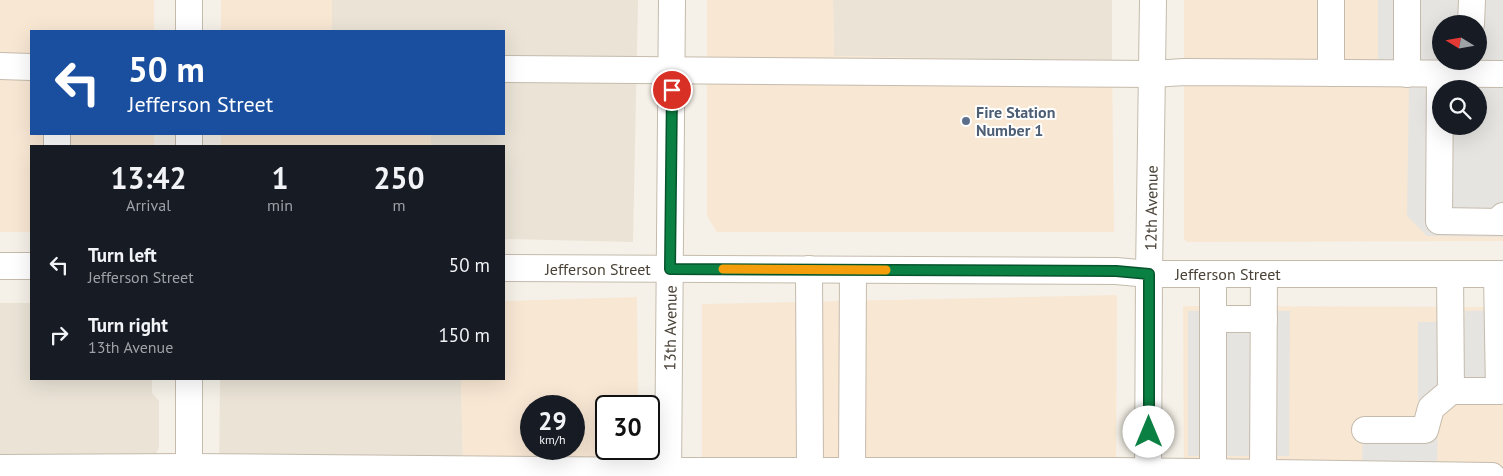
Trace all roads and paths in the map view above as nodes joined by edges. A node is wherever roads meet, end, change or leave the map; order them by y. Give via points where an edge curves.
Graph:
1 (189, 0) edge
2 (672, 0) edge
3 (1154, 0) edge
4 (1331, 0) edge
5 (1407, 0) edge
6 (1472, 0) edge
7 (1472, 15) edge
8 (189, 30) edge
9 (0, 66) edge
10 (30, 67) edge
11 (505, 69) edge
12 (1461, 70) edge
13 (1482, 70) edge
14 (672, 71) junction
15 (1331, 73) junction
16 (1153, 74) junction
17 (1407, 74) junction
18 (1440, 74) junction
19 (1503, 74) edge
20 (1503, 216) edge
21 (0, 266) edge
22 (30, 266) edge
23 (505, 268) edge
24 (670, 269) junction
25 (809, 270) junction
26 (853, 270) junction
27 (1149, 274) junction
28 (1213, 274) junction
29 (1264, 274) junction
30 (1450, 274) junction
31 (1500, 274) edge
32 (1213, 319) junction
33 (1264, 319) junction
34 (189, 380) edge
35 (1451, 391) junction
36 (1365, 430) dead end
37 (0, 468) edge
38 (810, 471) junction
39 (852, 471) junction
40 (189, 472) edge
41 (668, 473) edge
42 (1263, 473) junction
43 (1148, 474) edge
44 (1213, 474) edge
45 (1376, 475) edge
46 (1492, 476) edge

1 - 8 street
2 - 14 street, 13th Avenue
3 - 16 street, 12th Avenue
4 - 15 street
5 - 17 street
6 - 7 street
9 - 10 street
11 - 14 street
12 - 18 street
13 - 19 street
14 - 16 street
14 - 24 street, 13th Avenue
15 - 16 street
15 - 17 street
16 - 27 street, 12th Avenue
17 - 18 street
18 - 20 street via 1438,221 1503,222
21 - 22 street
23 - 24 street, Jefferson Street
24 - 25 street, Jefferson Street
24 - 41 street, 13th Avenue
25 - 26 street, Jefferson Street
25 - 38 street
26 - 27 street, Jefferson Street via 1116,271
26 - 39 street
27 - 28 street, Jefferson Street
27 - 43 street, 12th Avenue
28 - 29 street, Jefferson Street
28 - 32 street
29 - 30 street, Jefferson Street
29 - 33 street
30 - 31 street, Jefferson Street
30 - 35 street
31 - 35 street via 1499,391
32 - 33 street
32 - 44 street
33 - 42 street
34 - 40 street
35 - 36 street via 1431,408 1425,430
37 - 40 street
38 - 39 street
38 - 41 street
39 - 43 street
40 - 41 street
42 - 44 street
42 - 45 street
43 - 44 street
45 - 46 street

